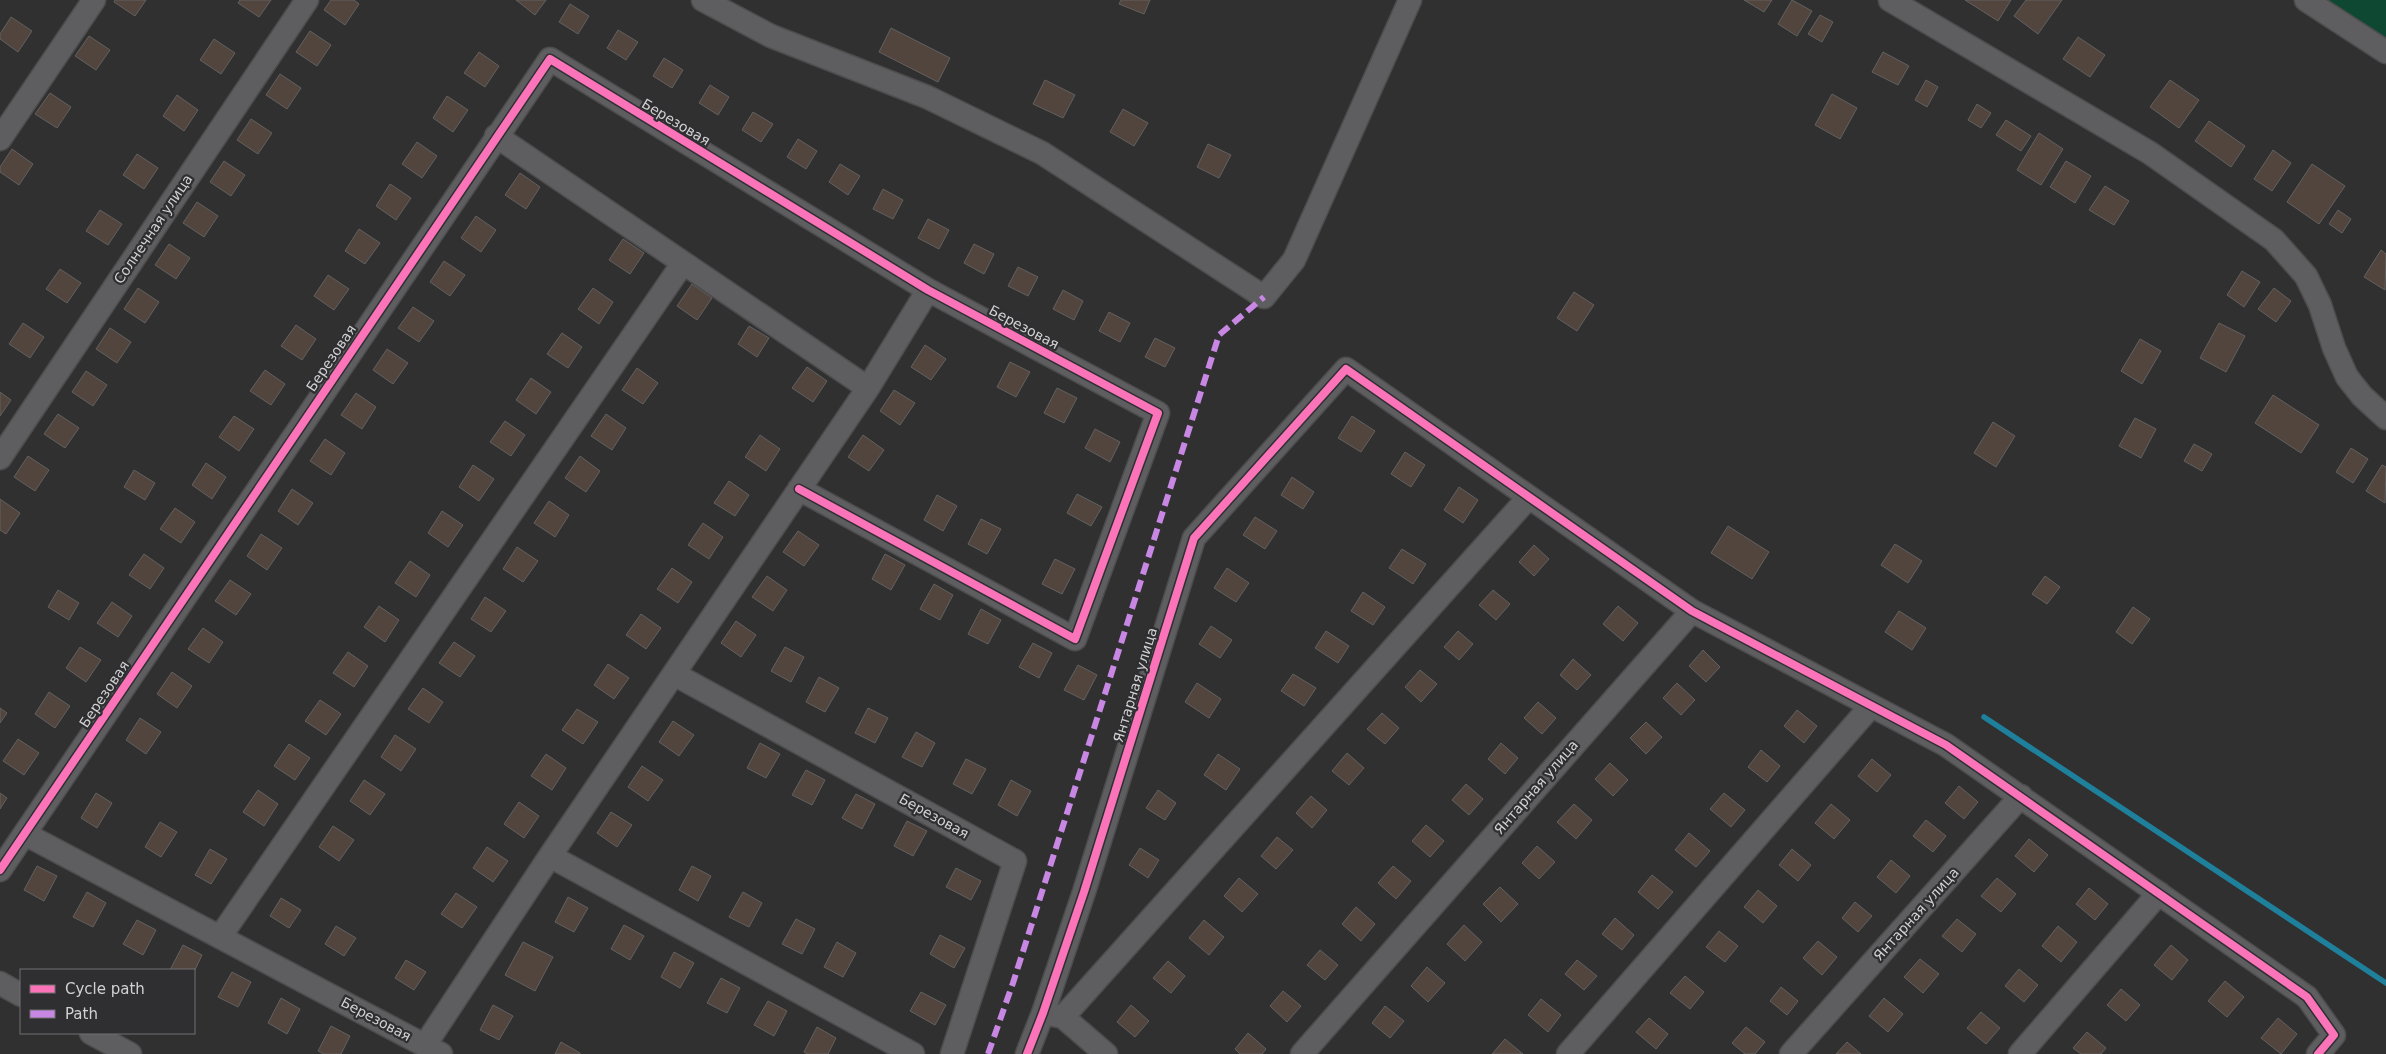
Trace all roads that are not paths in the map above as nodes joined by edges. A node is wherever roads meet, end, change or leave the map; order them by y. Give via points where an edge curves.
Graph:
1 (94, 0) edge
2 (306, 0) edge
3 (703, 0) edge
4 (1410, 0) edge
5 (1890, 0) edge
6 (2306, 0) edge
7 (2386, 52) edge
8 (496, 136) junction
9 (0, 139) edge
10 (682, 263) junction
11 (928, 290) junction
12 (868, 388) junction
13 (2386, 418) edge
14 (0, 458) edge
15 (799, 489) junction
16 (1529, 497) junction
17 (1692, 611) junction
18 (674, 674) junction
19 (1871, 706) junction
20 (2021, 796) junction
21 (25, 834) junction
22 (550, 856) junction
23 (0, 870) edge
24 (2159, 893) junction
25 (220, 937) junction
26 (0, 983) edge
27 (20, 994) edge
28 (1053, 1015) junction
29 (93, 1034) edge
30 (433, 1050) edge
31 (130, 1054) edge
32 (912, 1054) edge
33 (952, 1054) edge
34 (1026, 1054) edge
35 (1106, 1054) edge
36 (1302, 1054) edge
37 (1568, 1054) edge
38 (1791, 1054) edge
39 (2020, 1054) edge
40 (2318, 1054) edge

1 - 9 street
2 - 14 street, Солнечная улица
3 - 4 street via 771,36 927,97 1042,153 1264,297 1294,260
5 - 13 street via 2150,153 2274,240 2306,276 2347,377
6 - 7 street
8 - 10 street
8 - 11 street, Березовая via 550,59
8 - 21 street, Березовая
10 - 12 street
10 - 25 street
11 - 12 street, Березовая
11 - 15 street, Березовая via 1158,413 1075,639
12 - 15 street, Березовая
15 - 18 street, Березовая
16 - 17 street
16 - 28 street, Янтарная улица
16 - 28 street, Янтарная улица via 1346,369 1194,538 1084,892
17 - 19 street
17 - 36 street, Янтарная улица
18 - 22 street, Березовая
18 - 33 street, Березовая via 1015,861
19 - 20 street via 1946,744
19 - 37 street
20 - 24 street
20 - 38 street, Янтарная улица
21 - 23 street, Березовая
21 - 25 street, Березовая
22 - 30 street, Березовая
22 - 32 street
24 - 39 street
24 - 40 street via 2307,997 2334,1036
25 - 30 street, Березовая
26 - 27 street
28 - 34 street, Янтарная улица
28 - 35 street
29 - 31 street

